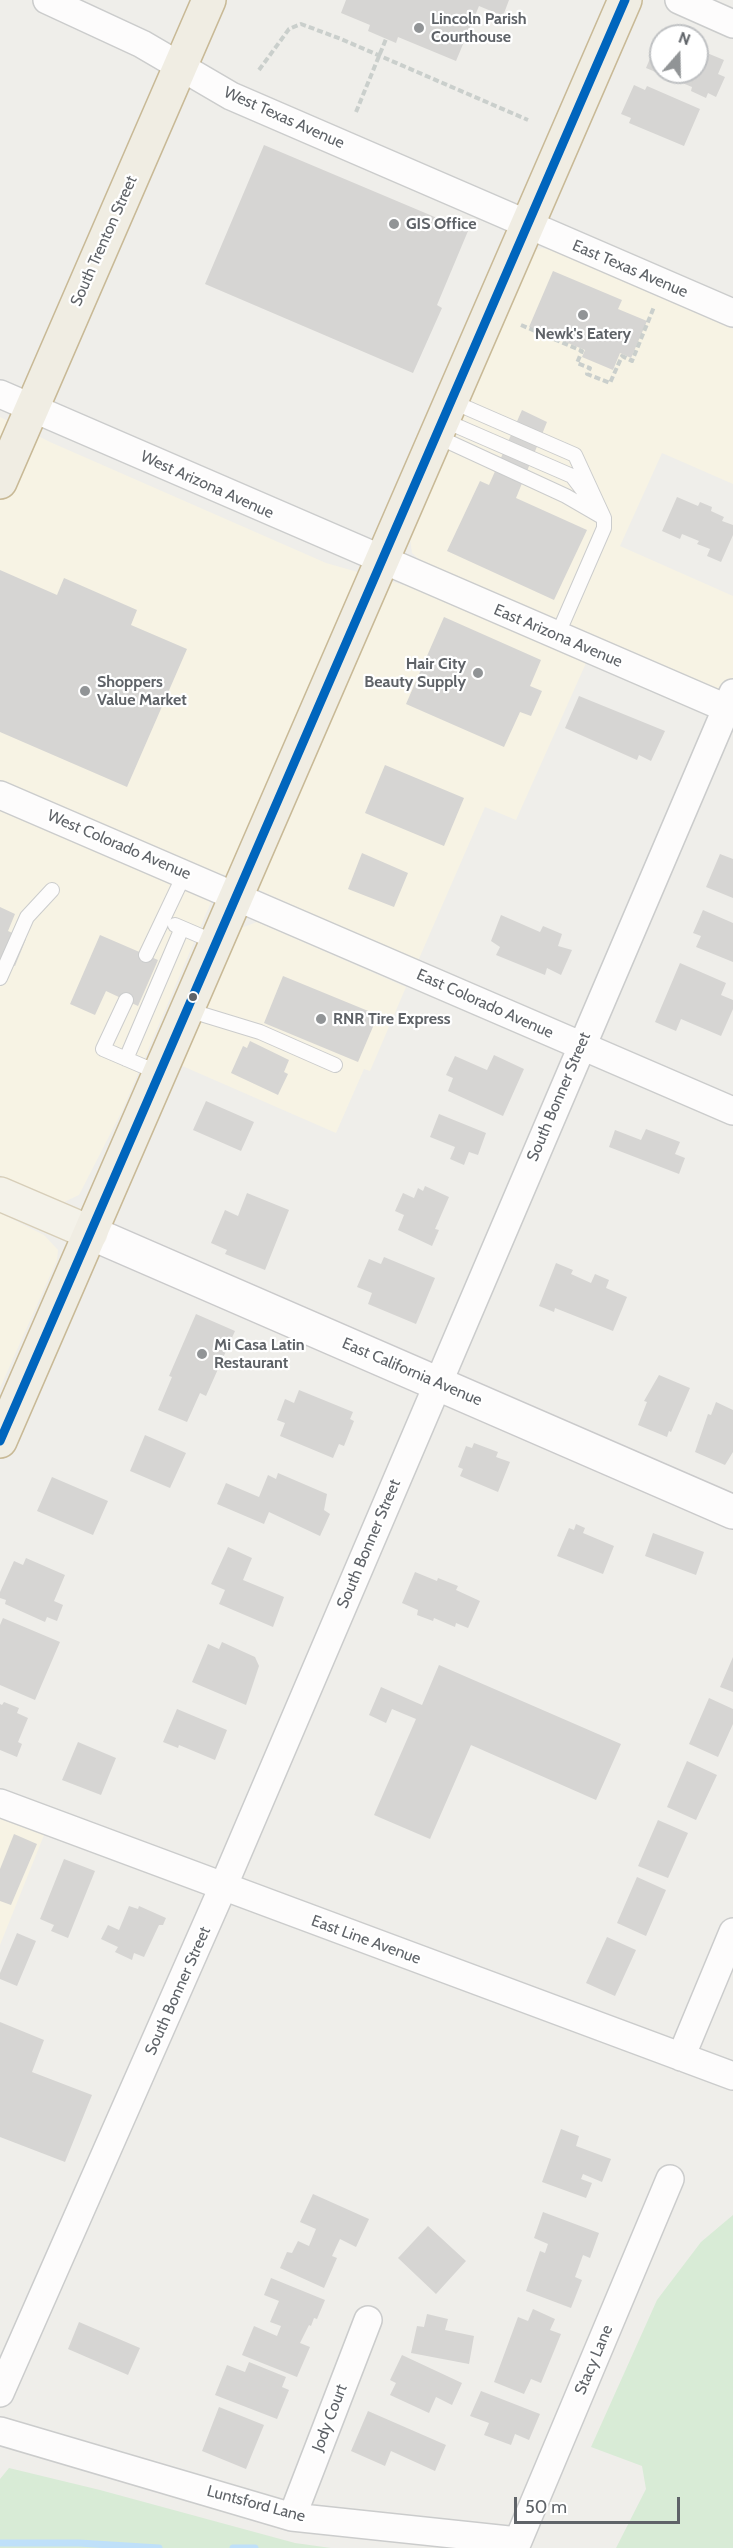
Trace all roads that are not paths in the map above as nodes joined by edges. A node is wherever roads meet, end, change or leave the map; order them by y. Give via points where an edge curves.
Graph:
1 (47, 0) edge
2 (208, 0) edge
3 (625, 0) edge
4 (679, 0) edge
5 (733, 24) edge
6 (180, 67) junction
7 (527, 225) junction
8 (733, 313) edge
9 (0, 394) edge
10 (33, 408) junction
11 (443, 419) junction
12 (0, 482) edge
13 (604, 518) junction
14 (382, 561) junction
15 (557, 636) junction
16 (731, 704) edge
17 (0, 795) edge
18 (185, 873) junction
19 (52, 890) dead end
20 (238, 896) junction
21 (163, 919) junction
22 (182, 927) junction
23 (217, 943) junction
24 (146, 955) dead end
25 (0, 978) edge
26 (126, 1000) dead end
27 (188, 1010) junction
28 (580, 1046) junction
29 (126, 1059) junction
30 (335, 1065) dead end
31 (160, 1074) junction
32 (733, 1111) edge
33 (0, 1194) edge
34 (91, 1233) junction
35 (437, 1383) junction
36 (0, 1441) edge
37 (733, 1512) edge
38 (0, 1803) edge
39 (223, 1887) junction
40 (733, 1932) edge
41 (681, 2057) junction
42 (733, 2076) edge
43 (670, 2179) dead end
44 (368, 2320) dead end
45 (0, 2393) edge
46 (0, 2431) edge
47 (292, 2517) junction
48 (518, 2541) joint

1 - 6 street, West Texas Avenue via 142,44
2 - 6 highway, South Trenton Street
3 - 7 highway
4 - 5 street
6 - 7 street, West Texas Avenue via 231,96
6 - 10 highway, South Trenton Street
7 - 8 street, East Texas Avenue
7 - 11 highway
9 - 10 street, West Arizona Avenue
10 - 12 highway, South Trenton Street
10 - 14 street, West Arizona Avenue
11 - 13 lane
11 - 13 lane via 572,476
11 - 13 lane via 574,455
11 - 14 highway
13 - 15 lane via 604,528
14 - 15 street, East Arizona Avenue
14 - 20 highway
15 - 16 street, East Arizona Avenue
16 - 28 street, South Bonner Street
17 - 18 street, West Colorado Avenue
18 - 20 street, West Colorado Avenue
18 - 21 lane
19 - 25 lane via 27,917
20 - 23 highway
20 - 28 street, East Colorado Avenue
21 - 22 lane
21 - 24 lane
22 - 23 lane
22 - 29 lane
23 - 27 highway
26 - 29 lane via 104,1049
27 - 30 lane via 260,1032
27 - 31 highway
28 - 32 street, East Colorado Avenue
28 - 35 street, South Bonner Street
29 - 31 lane
31 - 34 highway
33 - 34 main road
34 - 35 main road, East California Avenue
34 - 36 highway
35 - 37 main road, East California Avenue
35 - 39 street, South Bonner Street
38 - 39 street, East Line Avenue
39 - 41 street, East Line Avenue
39 - 45 street, South Bonner Street
40 - 41 street
41 - 42 street, East Line Avenue
43 - 48 street, Stacy Lane
44 - 47 street, Jody Court
46 - 47 street, Luntsford Lane
47 - 48 street, Luntsford Lane

